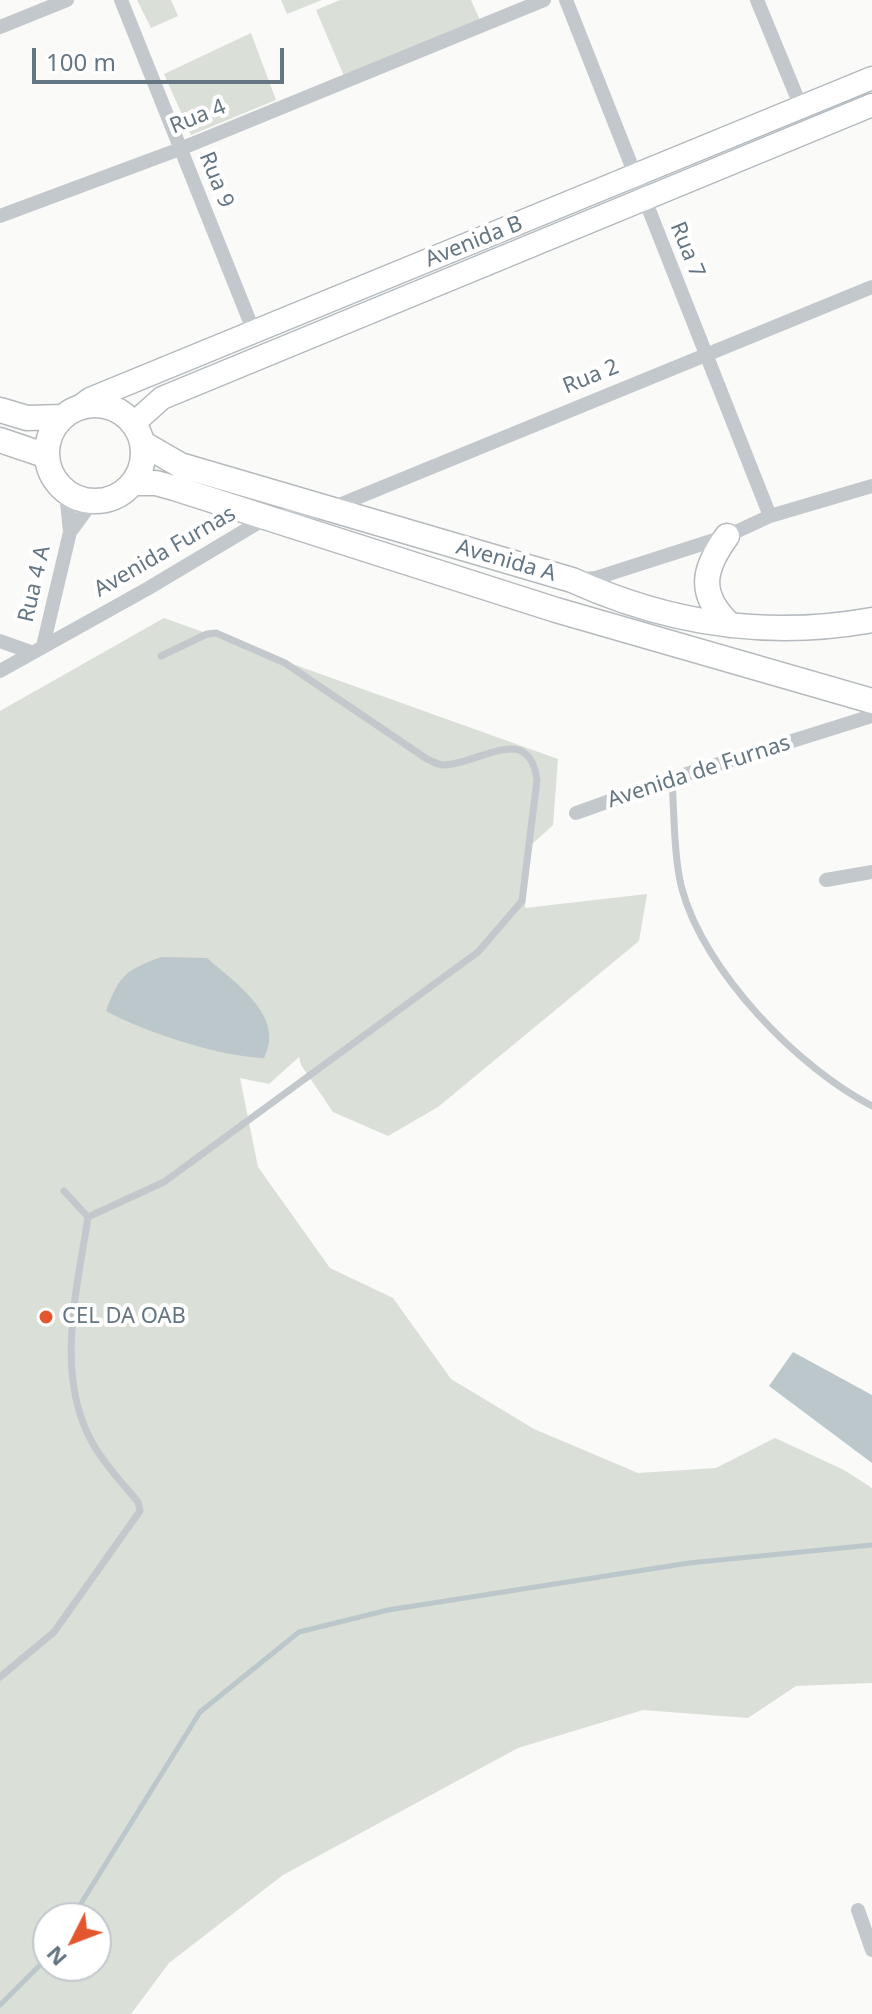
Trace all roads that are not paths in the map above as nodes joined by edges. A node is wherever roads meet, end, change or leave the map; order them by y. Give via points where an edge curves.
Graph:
1 (67, 0) edge
2 (121, 0) edge
3 (544, 0) edge
4 (566, 0) edge
5 (757, 0) edge
6 (0, 27) edge
7 (872, 78) edge
8 (872, 105) edge
9 (801, 107) junction
10 (180, 149) junction
11 (635, 176) junction
12 (643, 199) junction
13 (0, 216) edge
14 (872, 287) edge
15 (254, 332) junction
16 (705, 354) junction
17 (0, 410) edge
18 (70, 413) junction
19 (137, 433) junction
20 (0, 440) edge
21 (47, 456) junction
22 (133, 483) junction
23 (872, 486) edge
24 (66, 492) junction
25 (93, 501) junction
26 (327, 510) junction
27 (770, 516) junction
28 (266, 518) junction
29 (70, 532) junction
30 (727, 536) junction
31 (572, 580) junction
32 (872, 620) edge
33 (730, 625) junction
34 (0, 641) edge
35 (37, 649) junction
36 (161, 656) dead end
37 (0, 671) edge
38 (834, 691) joint
39 (869, 706) edge
40 (671, 779) junction
41 (576, 813) dead end
42 (872, 872) edge
43 (826, 880) dead end
44 (872, 1106) edge
45 (64, 1191) dead end
46 (88, 1217) junction
47 (0, 1677) edge
48 (858, 1910) dead end
49 (872, 1950) edge

1 - 6 street
2 - 10 street, Rua 9
3 - 10 street, Rua 4
4 - 11 street, Rua 7
5 - 9 street
7 - 9 street, Avenida B
8 - 12 street, Avenida B
9 - 11 street, Avenida B
10 - 13 street, Rua 4
10 - 15 street, Rua 9
11 - 12 street, Rua 7
11 - 15 street, Avenida B
12 - 16 street, Rua 7
12 - 19 street, Avenida B via 162,398
14 - 16 street, Rua 2
15 - 18 street, Avenida B via 90,399
16 - 26 street, Rua 2
16 - 27 street, Rua 7
17 - 18 main road via 27,418
18 - 19 main road via 101,405 124,415
18 - 21 main road via 52,430
19 - 22 main road via 142,464
19 - 26 main road, Avenida A via 180,465
20 - 21 main road
21 - 24 main road via 56,482
22 - 25 main road via 108,500
22 - 28 main road, Avenida A via 156,483
23 - 27 street, Avenida A
24 - 25 main road
24 - 29 street, Rua 4 A
25 - 29 street, Rua 4 A
26 - 28 street, Avenida Furnas
26 - 31 main road, Avenida A
27 - 30 street, Avenida A
28 - 35 street, Avenida Furnas
28 - 38 main road, Avenida A
29 - 35 street, Rua 4 A
30 - 31 street, Avenida A via 596,578
30 - 33 main road via 713,556 707,581 714,606
31 - 33 main road via 620,601
32 - 33 main road via 806,629
34 - 35 street
35 - 37 street, Avenida Furnas
36 - 46 lane via 216,633 285,663 442,765 506,749 528,754 537,780 522,901 478,952 164,1182
38 - 39 main road, Avenida de Furnas
39 - 40 street, Avenida de Furnas via 823,733
40 - 41 street, Avenida de Furnas
40 - 44 lane via 681,887 695,927 749,1005 812,1068
42 - 43 street
45 - 46 lane
46 - 47 lane via 72,1323 74,1398 93,1445 140,1511 54,1632
48 - 49 street

